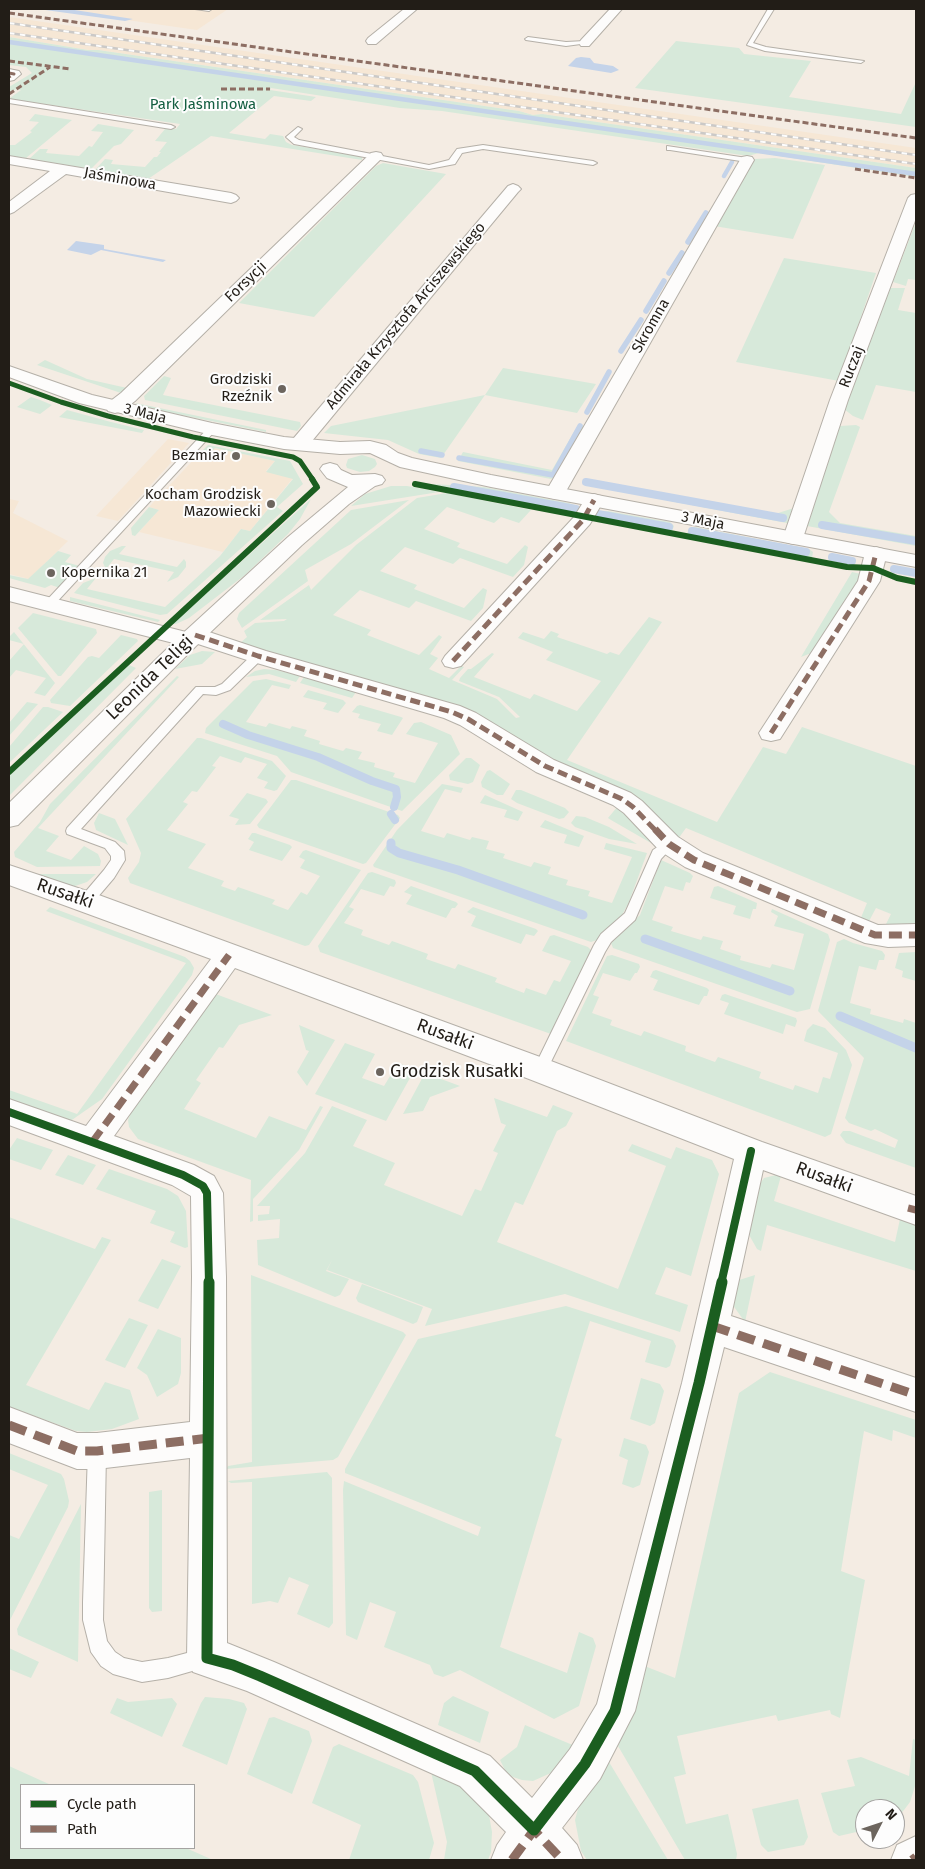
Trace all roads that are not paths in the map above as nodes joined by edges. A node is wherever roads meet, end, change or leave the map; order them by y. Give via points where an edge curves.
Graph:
1 (198, 9) edge
2 (210, 9) edge
3 (411, 9) edge
4 (616, 9) edge
5 (772, 9) edge
6 (528, 39) dead end
7 (372, 41) dead end
8 (585, 43) joint
9 (861, 60) dead end
10 (9, 73) edge
11 (9, 77) edge
12 (9, 101) edge
13 (171, 127) dead end
14 (298, 129) dead end
15 (670, 148) dead end
16 (376, 156) junction
17 (9, 160) edge
18 (747, 160) joint
19 (593, 164) dead end
20 (63, 169) junction
21 (513, 189) dead end
22 (231, 198) dead end
23 (916, 198) edge
24 (9, 208) edge
25 (9, 371) edge
26 (115, 407) junction
27 (212, 429) junction
28 (292, 443) junction
29 (351, 447) junction
30 (391, 457) junction
31 (329, 467) junction
32 (373, 480) junction
33 (491, 481) junction
34 (555, 493) junction
35 (594, 500) junction
36 (793, 538) junction
37 (295, 541) junction
38 (876, 553) junction
39 (916, 561) edge
40 (9, 594) edge
41 (50, 603) junction
42 (192, 637) junction
43 (258, 656) junction
44 (453, 662) dead end
45 (771, 733) dead end
46 (9, 818) edge
47 (670, 844) junction
48 (9, 875) edge
49 (86, 901) junction
50 (916, 934) edge
51 (229, 955) junction
52 (540, 1070) junction
53 (9, 1112) edge
54 (93, 1142) junction
55 (751, 1152) junction
56 (912, 1209) edge
57 (712, 1326) junction
58 (916, 1395) edge
59 (9, 1425) edge
60 (209, 1438) junction
61 (97, 1451) junction
62 (207, 1658) junction
63 (523, 1845) edge
64 (916, 1857) edge
65 (562, 1860) edge
66 (912, 1860) edge

1 - 2 lane
3 - 7 street
4 - 8 street
5 - 9 lane via 749,44 765,50
6 - 8 lane
10 - 11 street via 14,74
12 - 13 lane
14 - 16 lane via 290,137 297,142
15 - 18 lane
16 - 19 lane via 429,167 452,162 460,151 483,147
16 - 26 street, Forsycji
17 - 20 street, Jaśminowa
18 - 34 street, Skromna
20 - 22 street, Jaśminowa
20 - 24 street
21 - 28 street, Admirała Krzysztofa Arciszewskiego
23 - 36 street, Ruczaj via 839,400
25 - 26 street, 3 Maja
26 - 27 street, 3 Maja
27 - 28 street, 3 Maja
27 - 41 lane
28 - 29 street, 3 Maja
28 - 31 street, 3 Maja via 294,449 320,458
29 - 30 street, 3 Maja via 379,449
29 - 31 street via 336,454
30 - 32 street via 390,471
30 - 33 street, 3 Maja
31 - 32 street, 3 Maja via 334,474 349,481
31 - 37 street, Leonida Teligi via 330,482
32 - 33 street, 3 Maja via 397,476
32 - 37 street, Leonida Teligi via 342,500
33 - 34 street, 3 Maja
34 - 35 street, 3 Maja
35 - 36 street, 3 Maja
35 - 44 street via 583,520
36 - 38 street, 3 Maja
37 - 42 street, Leonida Teligi
38 - 39 street, 3 Maja
38 - 45 street via 868,581
40 - 41 street
41 - 42 street
42 - 43 street
42 - 46 street, Leonida Teligi
43 - 47 street via 468,719 545,766 622,799
43 - 49 lane via 226,687 216,691 200,690 72,831 110,845 118,856 109,874
47 - 50 street via 694,860 868,933 888,936
47 - 52 lane via 658,853 630,916 602,943
48 - 49 street, Rusałki
49 - 51 street, Rusałki
51 - 52 street, Rusałki
51 - 54 street
52 - 55 street, Rusałki
53 - 54 street
54 - 60 street via 183,1175 202,1186 207,1193
55 - 56 street, Rusałki
55 - 57 street
57 - 58 street
57 - 63 street via 615,1711 586,1764
59 - 61 street via 77,1451
60 - 61 street
60 - 62 street
61 - 62 lane via 93,1611 98,1645 108,1659 120,1667 142,1672
62 - 63 street via 260,1676 475,1771
63 - 65 street
64 - 66 street

